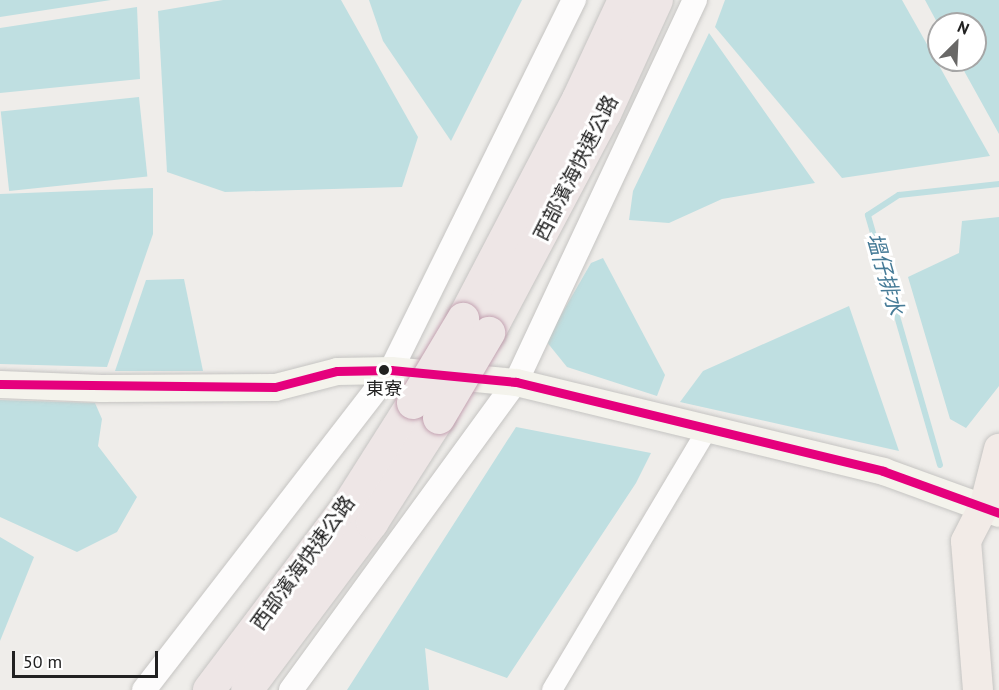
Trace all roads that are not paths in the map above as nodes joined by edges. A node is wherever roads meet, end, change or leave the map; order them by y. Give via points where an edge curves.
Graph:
1 (574, 0) edge
2 (624, 0) edge
3 (657, 0) edge
4 (695, 0) edge
5 (476, 326) junction
6 (391, 370) junction
7 (516, 382) junction
8 (0, 384) edge
9 (426, 410) junction
10 (707, 430) junction
11 (999, 449) edge
12 (992, 508) edge
13 (144, 690) edge
14 (209, 690) edge
15 (247, 690) edge
16 (291, 690) edge
17 (552, 690) edge
18 (978, 690) edge

1 - 6 street
2 - 5 highway, 西部濱海快速公路
3 - 5 highway, 西部濱海快速公路 via 605,114
4 - 7 street
5 - 9 highway, bridge
6 - 7 main road
6 - 8 main road via 337,371 275,387
6 - 13 street
7 - 10 main road
7 - 16 street
9 - 14 highway, 西部濱海快速公路 via 347,507
9 - 15 highway, 西部濱海快速公路 via 372,523
10 - 12 main road via 884,471
10 - 17 street
11 - 12 main road
12 - 18 main road via 966,541

